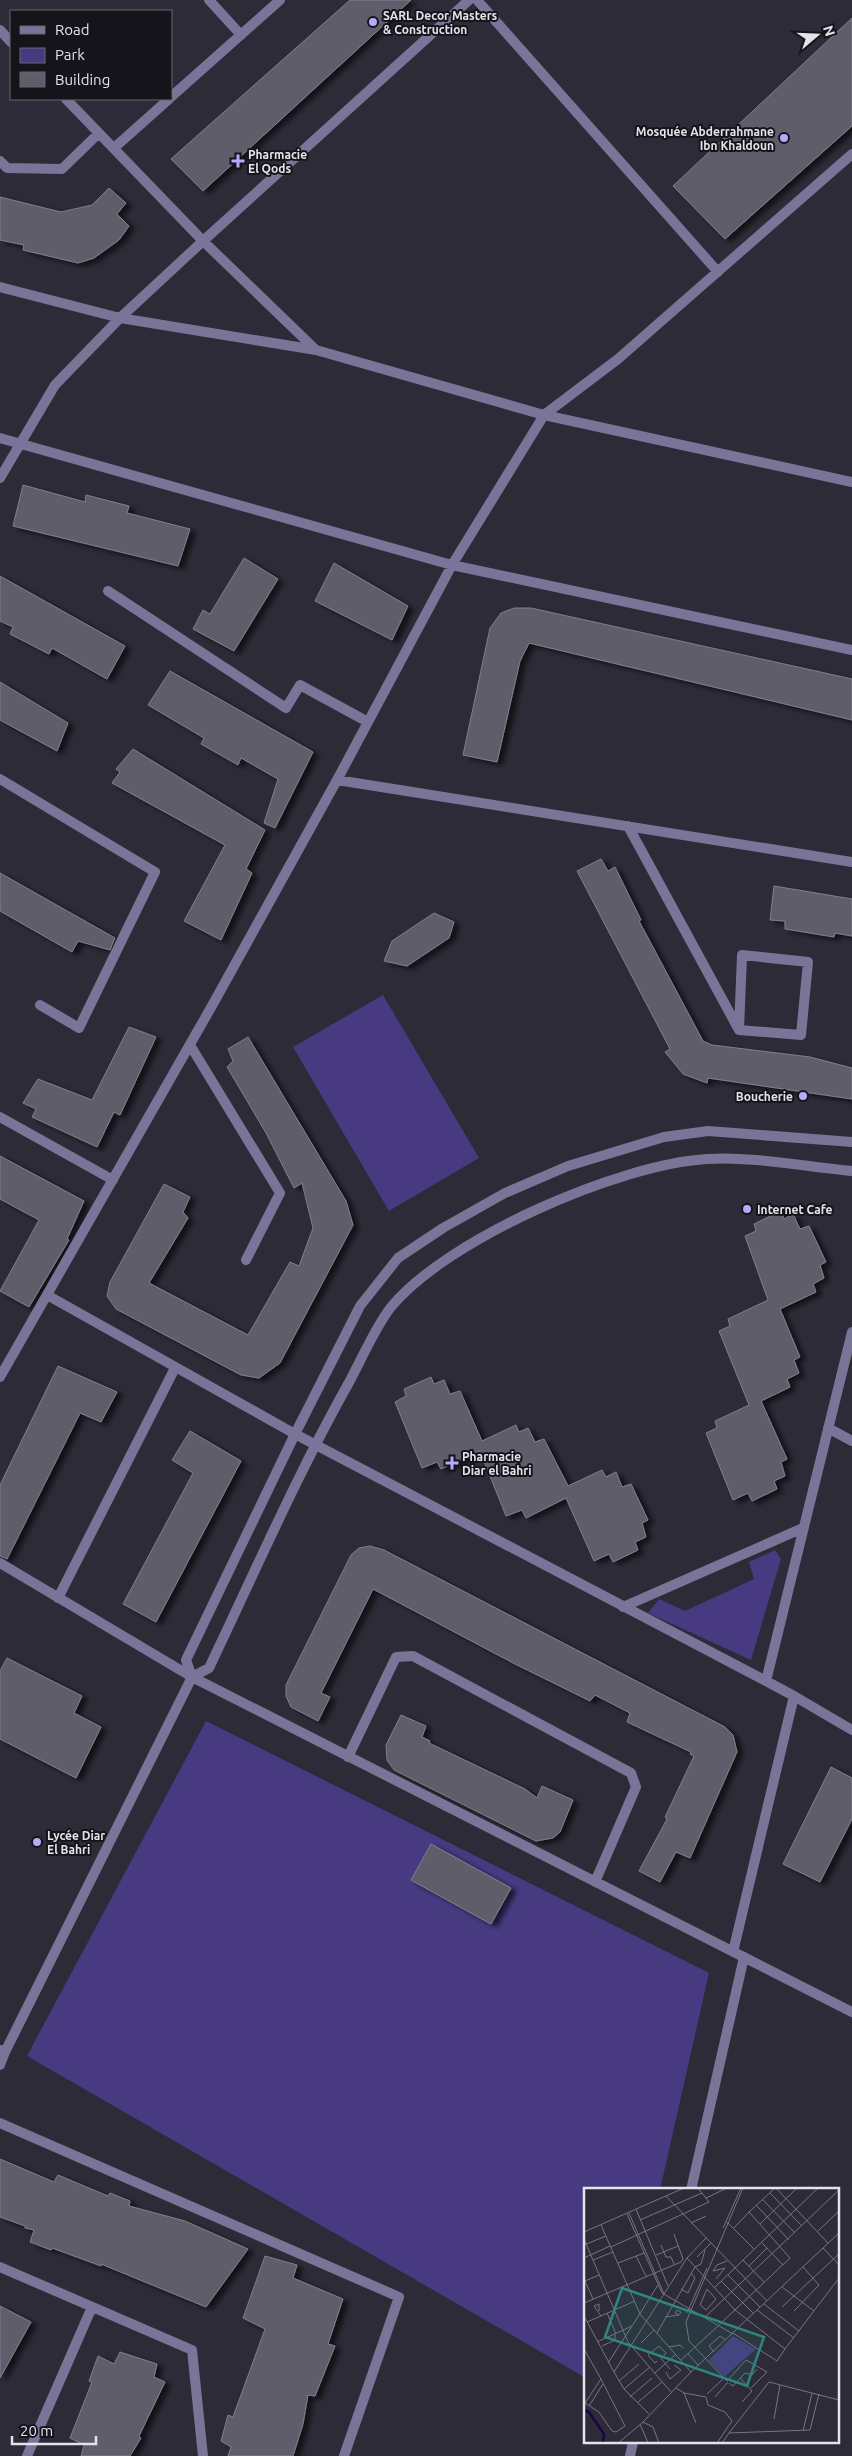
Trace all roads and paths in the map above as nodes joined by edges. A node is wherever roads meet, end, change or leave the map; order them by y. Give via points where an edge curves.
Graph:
1 (209, 0) edge
2 (280, 0) edge
3 (469, 0) edge
4 (477, 0) edge
5 (0, 30) edge
6 (241, 34) junction
7 (10, 41) edge
8 (172, 96) edge
9 (67, 100) edge
10 (168, 100) edge
11 (99, 133) junction
12 (114, 148) junction
13 (852, 154) edge
14 (0, 161) edge
15 (203, 241) junction
16 (718, 272) junction
17 (0, 287) edge
18 (120, 318) junction
19 (316, 350) junction
20 (544, 415) junction
21 (0, 438) edge
22 (20, 443) junction
23 (0, 478) edge
24 (852, 482) edge
25 (452, 564) junction
26 (108, 591) dead end
27 (852, 650) edge
28 (368, 722) junction
29 (0, 779) edge
30 (337, 780) junction
31 (628, 826) junction
32 (852, 862) edge
33 (40, 1005) dead end
34 (739, 1030) junction
35 (190, 1045) junction
36 (0, 1117) edge
37 (852, 1142) edge
38 (852, 1171) edge
39 (112, 1180) junction
40 (246, 1260) dead end
41 (47, 1295) junction
42 (852, 1332) edge
43 (175, 1368) junction
44 (0, 1377) edge
45 (828, 1428) junction
46 (295, 1434) junction
47 (852, 1441) edge
48 (315, 1444) junction
49 (803, 1528) junction
50 (0, 1563) edge
51 (58, 1598) junction
52 (623, 1606) junction
53 (192, 1677) junction
54 (766, 1681) junction
55 (794, 1696) junction
56 (852, 1730) edge
57 (348, 1757) junction
58 (595, 1882) junction
59 (733, 1952) junction
60 (744, 1957) junction
61 (852, 2012) edge
62 (3, 2051) edge
63 (0, 2065) edge
64 (0, 2123) edge
65 (691, 2188) edge
66 (0, 2267) edge
67 (92, 2307) junction
68 (27, 2456) edge
69 (203, 2456) edge
70 (344, 2456) edge

1 - 6 street
2 - 6 street
3 - 15 street
4 - 16 street
5 - 7 street
6 - 8 street
9 - 11 street
10 - 12 street
11 - 12 street
11 - 14 street via 62,169 7,168
12 - 15 street
13 - 16 street
15 - 18 street
15 - 19 street
16 - 20 street via 618,359
17 - 18 street
18 - 19 street
18 - 22 street via 55,385
19 - 20 street
20 - 24 street
20 - 25 street
21 - 22 street
22 - 23 street
22 - 25 street
25 - 27 street
25 - 28 street
26 - 28 street via 286,708 300,685
28 - 30 street
29 - 33 street via 155,872 79,1028
30 - 31 street
30 - 35 street
31 - 32 street
31 - 34 street
34 - 34 street via 742,955 808,962 801,1035
35 - 39 street
35 - 40 street via 280,1193
36 - 39 street
37 - 46 street via 708,1131 664,1137 568,1166 505,1193 398,1258 360,1306
38 - 48 street via 708,1159 668,1164 623,1177 541,1208 458,1252 412,1285 390,1309
39 - 41 street
41 - 43 street
41 - 44 street
42 - 45 street
43 - 46 street
43 - 51 street
45 - 47 street
45 - 49 street
46 - 48 street
46 - 53 street via 186,1660
48 - 52 street
48 - 53 street via 209,1668
49 - 52 street
49 - 54 street
50 - 51 street
51 - 53 street
52 - 54 street
53 - 57 street
53 - 62 street
54 - 55 street
55 - 56 street
55 - 59 street
57 - 58 street
57 - 58 street via 396,1657 413,1656 631,1773 636,1787
58 - 59 street
59 - 60 street
60 - 61 street
60 - 65 street
62 - 63 street
64 - 70 street via 399,2296
66 - 67 street
67 - 68 street
67 - 69 street via 192,2350

